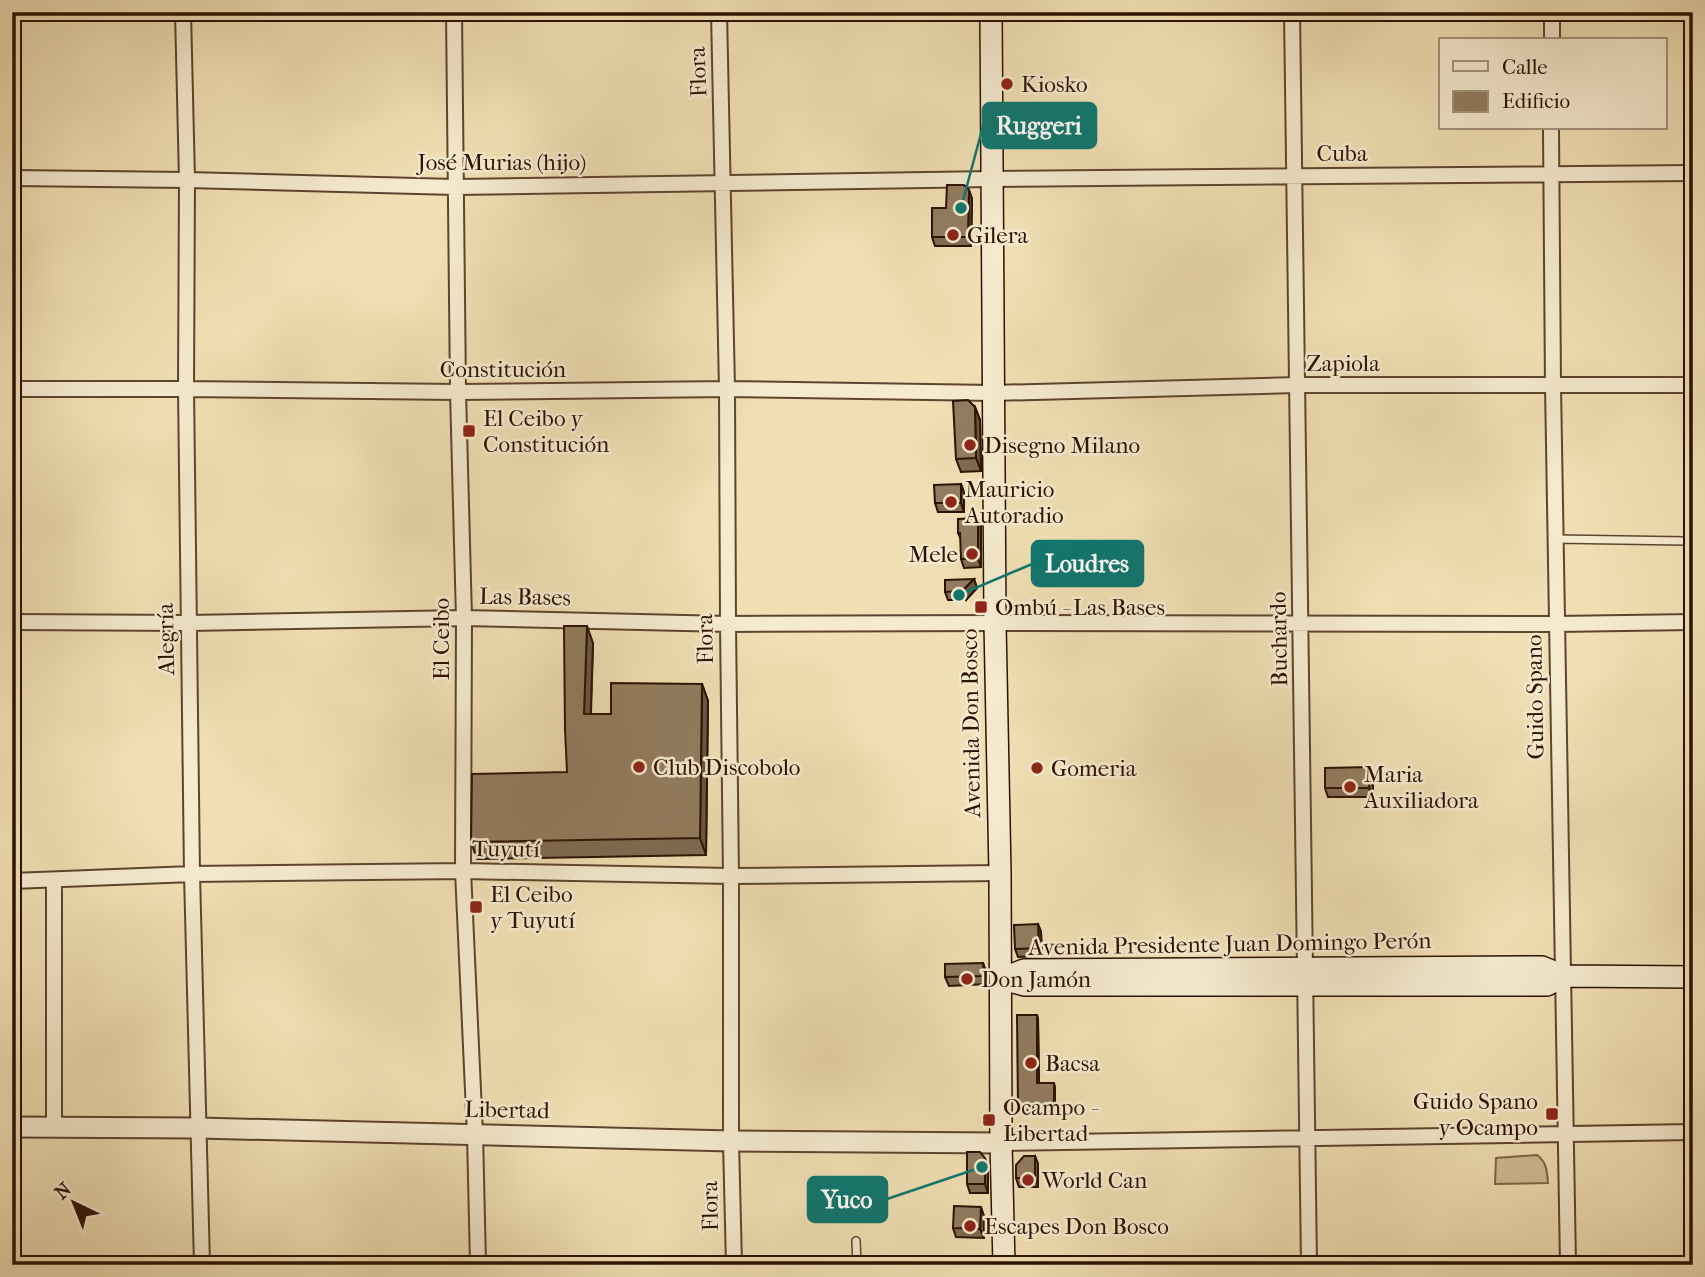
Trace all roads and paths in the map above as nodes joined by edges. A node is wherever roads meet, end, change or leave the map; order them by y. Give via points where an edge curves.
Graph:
1 (183, 12) edge
2 (454, 12) edge
3 (719, 12) edge
4 (991, 12) edge
5 (1292, 12) edge
6 (1552, 12) edge
7 (1552, 38) edge
8 (1551, 130) edge
9 (1693, 173) edge
10 (1551, 174) junction
11 (1293, 176) junction
12 (12, 178) edge
13 (992, 179) junction
14 (187, 180) junction
15 (724, 184) junction
16 (456, 187) junction
17 (1296, 385) junction
18 (1693, 385) edge
19 (1553, 386) junction
20 (186, 388) junction
21 (12, 389) edge
22 (727, 389) junction
23 (458, 392) junction
24 (994, 393) junction
25 (1555, 539) junction
26 (1686, 541) dead end
27 (464, 618) junction
28 (12, 622) edge
29 (995, 622) junction
30 (1693, 622) edge
31 (1301, 623) junction
32 (189, 624) junction
33 (728, 624) junction
34 (1556, 624) junction
35 (463, 871) junction
36 (1000, 873) junction
37 (192, 874) junction
38 (731, 876) junction
39 (54, 880) junction
40 (12, 881) edge
41 (1564, 976) junction
42 (1306, 977) junction
43 (1693, 977) edge
44 (1001, 979) junction
45 (12, 1127) edge
46 (54, 1127) junction
47 (199, 1128) junction
48 (1693, 1132) edge
49 (475, 1134) junction
50 (1566, 1135) junction
51 (1308, 1139) junction
52 (731, 1141) junction
53 (1001, 1143) junction
54 (856, 1241) dead end
55 (202, 1265) edge
56 (478, 1265) edge
57 (734, 1265) edge
58 (857, 1265) edge
59 (1004, 1265) edge
60 (1309, 1265) edge
61 (1568, 1265) edge

1 - 14 street, Alegría
2 - 16 street, El Ceibo
3 - 15 street, Flora
4 - 13 main road, Avenida Don Bosco
5 - 11 street, Buchardo
6 - 7 street
8 - 10 street, Guido Spano
9 - 10 street, Cuba
10 - 11 street, Cuba
10 - 19 street, Guido Spano
11 - 13 street, Cuba
11 - 17 street, Buchardo
12 - 14 street, José Murias (hijo)
13 - 15 street, José Murias (hijo)
13 - 24 main road, Avenida Don Bosco
14 - 16 street, José Murias (hijo)
14 - 20 street, Alegría
15 - 16 street, José Murias (hijo)
15 - 22 street, Flora
16 - 23 street, El Ceibo
17 - 19 street, Zapiola
17 - 24 street, Zapiola
17 - 31 street, Buchardo
18 - 19 street, Zapiola
19 - 25 street, Guido Spano
20 - 21 street, Constitución
20 - 23 street, Constitución
20 - 32 street, Alegría
22 - 23 street, Constitución
22 - 24 street, Constitución
22 - 33 street, Flora
23 - 27 street, El Ceibo
24 - 29 main road, Avenida Don Bosco
25 - 26 lane
25 - 34 street, Guido Spano
27 - 32 street, Las Bases
27 - 33 street, Las Bases
27 - 35 street, El Ceibo
28 - 32 street, Las Bases
29 - 31 street, Las Bases
29 - 33 street, Las Bases
29 - 36 main road, Avenida Don Bosco
30 - 34 street, Las Bases
31 - 34 street, Las Bases
31 - 42 street, Buchardo
32 - 37 street, Alegría
33 - 38 street, Flora
34 - 41 street, Guido Spano
35 - 37 street, Tuyutí
35 - 38 street, Tuyutí
35 - 49 street, El Ceibo
36 - 38 street, Tuyutí
36 - 44 main road, Avenida Don Bosco
37 - 39 street, Tuyutí
37 - 47 street, Alegría
38 - 52 street, Flora
39 - 40 street, Tuyutí
39 - 46 street
41 - 42 main road, Avenida Presidente Juan Domingo Perón via 1547,985
41 - 43 main road, Avenida Presidente Juan Domingo Perón
41 - 50 street, Guido Spano
42 - 44 main road, Avenida Presidente Juan Domingo Perón via 1025,985
42 - 51 street, Buchardo
44 - 53 main road, Avenida Don Bosco
45 - 46 street, Libertad
46 - 47 street, Libertad
47 - 49 street, Libertad
47 - 55 street, Alegría
48 - 50 street
49 - 52 street, Libertad
49 - 56 street, El Ceibo
50 - 51 street
50 - 61 street, Guido Spano
51 - 53 street
51 - 60 street, Buchardo
52 - 53 street, Libertad
52 - 57 street, Flora
53 - 59 main road, Avenida Don Bosco
54 - 58 lane

